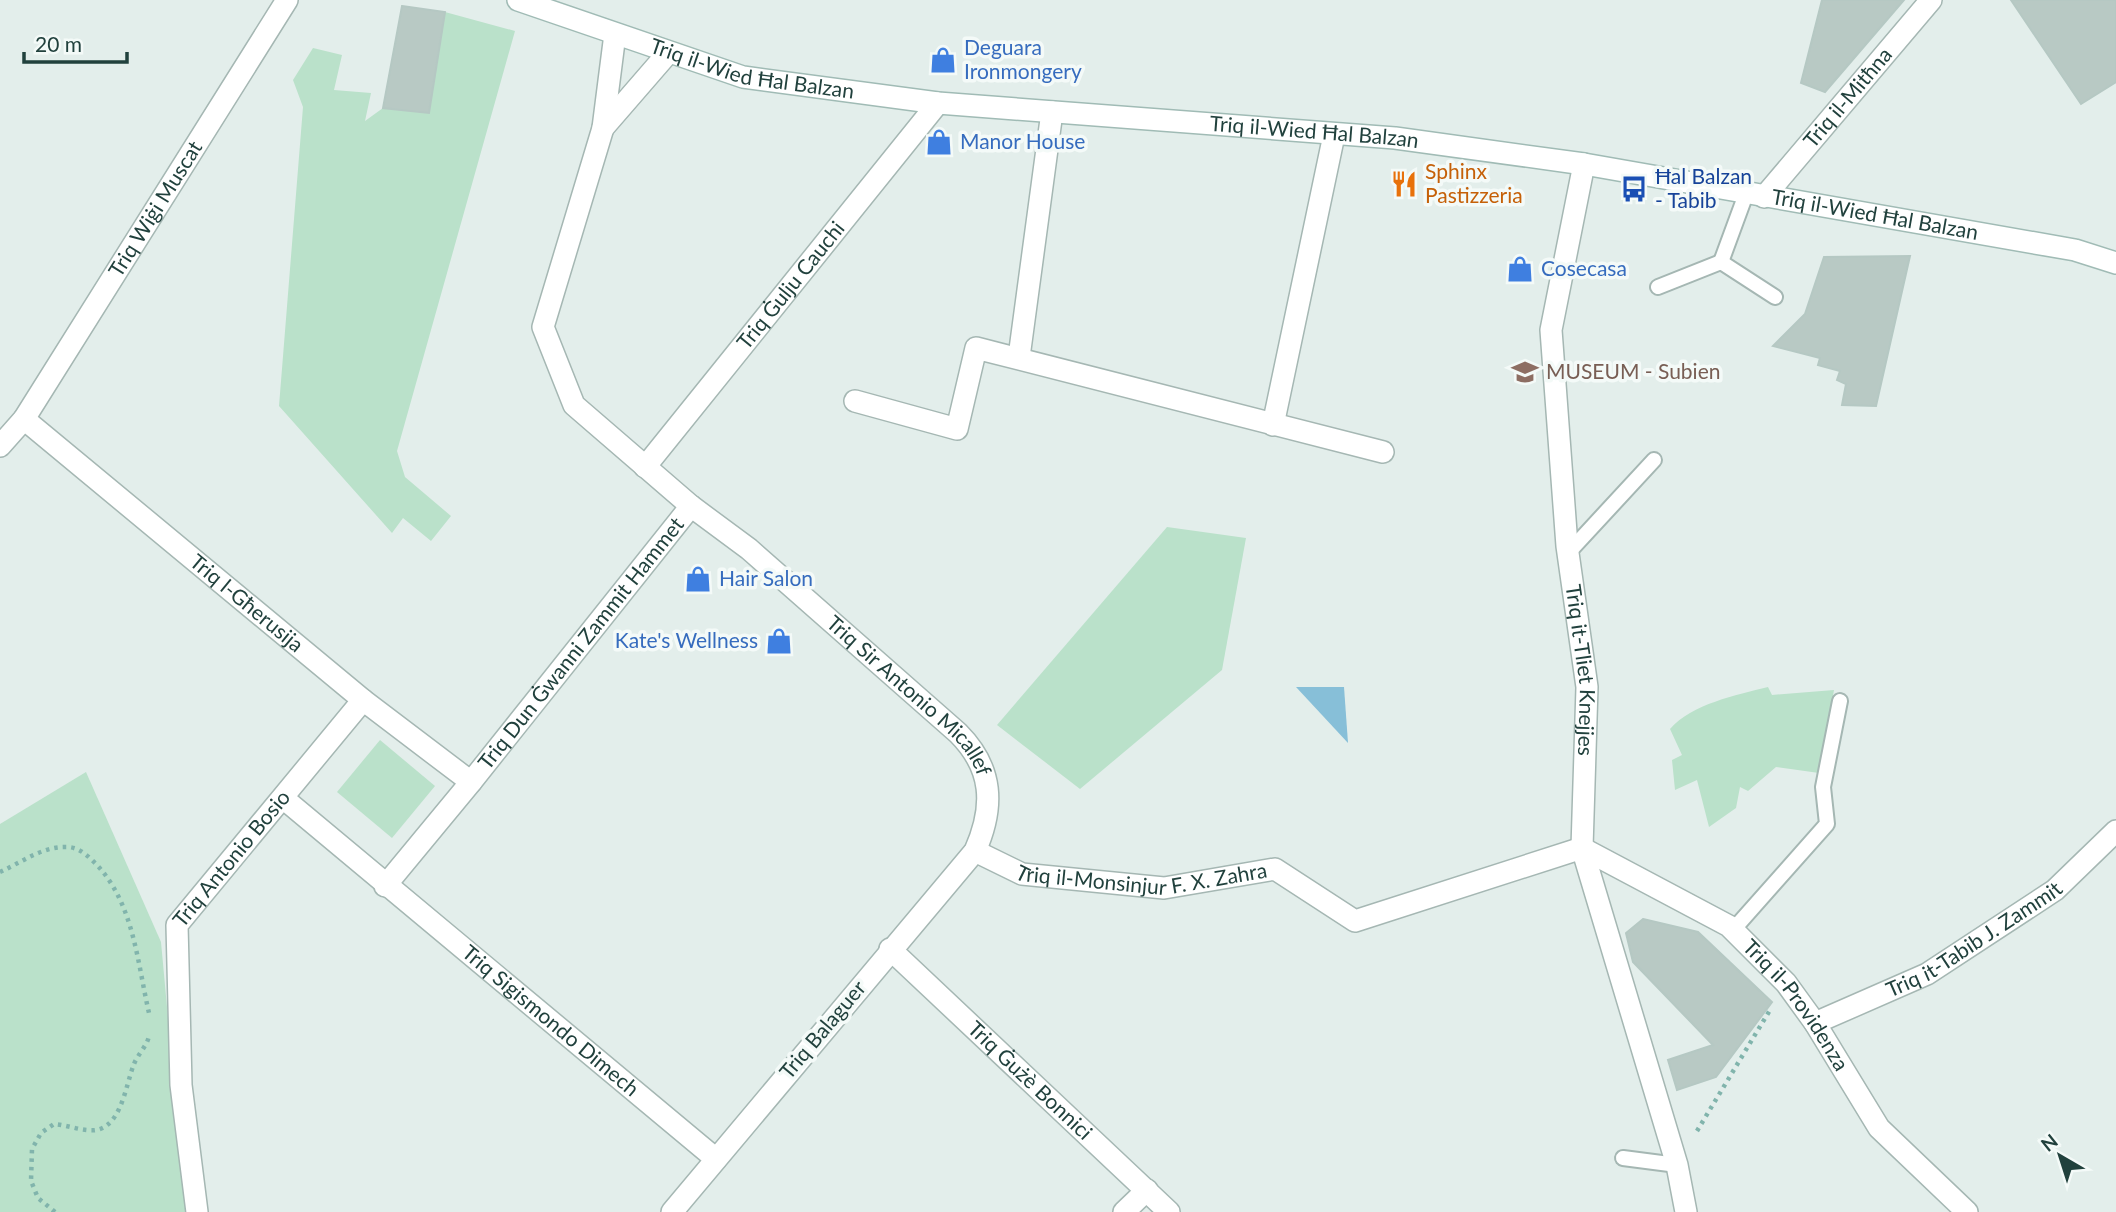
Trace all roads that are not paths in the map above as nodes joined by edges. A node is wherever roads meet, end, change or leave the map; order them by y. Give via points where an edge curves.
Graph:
1 (287, 0) edge
2 (518, 0) edge
3 (1931, 0) edge
4 (615, 34) junction
5 (668, 53) junction
6 (938, 103) junction
7 (1052, 112) junction
8 (603, 128) junction
9 (1334, 135) junction
10 (1584, 164) junction
11 (1755, 195) junction
12 (1721, 262) junction
13 (2116, 262) edge
14 (1658, 287) dead end
15 (1775, 297) dead end
16 (1019, 357) junction
17 (855, 401) dead end
18 (24, 419) junction
19 (1273, 425) junction
20 (0, 446) edge
21 (1382, 452) dead end
22 (1654, 460) dead end
23 (645, 467) junction
24 (691, 506) junction
25 (1568, 553) junction
26 (363, 700) junction
27 (1840, 701) dead end
28 (471, 782) junction
29 (283, 798) junction
30 (2116, 831) edge
31 (1582, 848) junction
32 (975, 851) junction
33 (385, 886) junction
34 (1733, 930) junction
35 (890, 949) junction
36 (1815, 1023) junction
37 (1623, 1158) dead end
38 (716, 1159) junction
39 (1677, 1165) junction
40 (1147, 1190) junction
41 (1942, 1203) edge
42 (197, 1212) edge
43 (672, 1212) edge
44 (1124, 1212) edge
45 (1169, 1212) edge
46 (1686, 1212) edge
47 (1967, 1212) edge

1 - 18 street, Triq Wiġi Muscat
2 - 4 street, Triq il-Wied Ħal Balzan
3 - 11 street, Triq il-Mitħna
4 - 5 street, Triq il-Wied Ħal Balzan
4 - 8 street, Triq Sir Antonio Micallef
5 - 6 street, Triq il-Wied Ħal Balzan via 743,76
5 - 8 street, Triq Sir Antonio Micallef
6 - 7 street, Triq il-Wied Ħal Balzan
6 - 23 street, Triq Ġulju Cauchi
7 - 9 street, Triq il-Wied Ħal Balzan
7 - 16 street
8 - 23 street, Triq Sir Antonio Micallef via 543,327 574,405
9 - 10 street, Triq il-Wied Ħal Balzan via 1395,138
9 - 19 street
10 - 11 street, Triq il-Wied Ħal Balzan
10 - 25 street, Triq it-Tliet Knejjes via 1551,330
11 - 12 lane
11 - 13 street, Triq il-Wied Ħal Balzan via 2074,250
12 - 14 lane
12 - 15 lane
16 - 17 street via 976,348 957,429
16 - 19 street
18 - 20 street, Triq Wiġi Muscat
18 - 26 street, Triq l-Għerusija
19 - 21 street
22 - 25 lane
23 - 24 street, Triq Sir Antonio Micallef
24 - 28 street, Triq Dun Ġwanni Zammit Hammet
24 - 32 street, Triq Sir Antonio Micallef via 749,549 975,750 989,799 986,828
25 - 31 street, Triq it-Tliet Knejjes via 1587,687
26 - 28 street, Triq l-Għerusija
26 - 29 street, Triq Antonio Bosio
27 - 34 lane via 1823,787 1828,824
28 - 33 street, Triq Dun Ġwanni Zammit Hammet
29 - 33 street, Triq Sigismondo Dimech
29 - 42 street, Triq Antonio Bosio via 177,925 181,1085
30 - 36 street, Triq it-Tabib J. Zammit via 2054,890 1927,974
31 - 32 street, Triq il-Monsinjur F. X. Zahra via 1355,921 1275,869 1164,888 1022,874
31 - 34 street, Triq il-Providenza
31 - 39 street, Triq it-Tliet Knejjes
32 - 35 street, Triq Balaguer
33 - 38 street, Triq Sigismondo Dimech
34 - 36 street, Triq il-Providenza via 1786,983
35 - 38 street, Triq Balaguer
35 - 40 street, Triq Ġużè Bonnici
36 - 41 street, Triq il-Providenza via 1879,1128
37 - 39 lane
38 - 43 street, Triq Balaguer
39 - 46 street, Triq it-Tliet Knejjes
40 - 44 street
40 - 45 street, Triq Ġużè Bonnici
41 - 47 street, Triq il-Providenza

